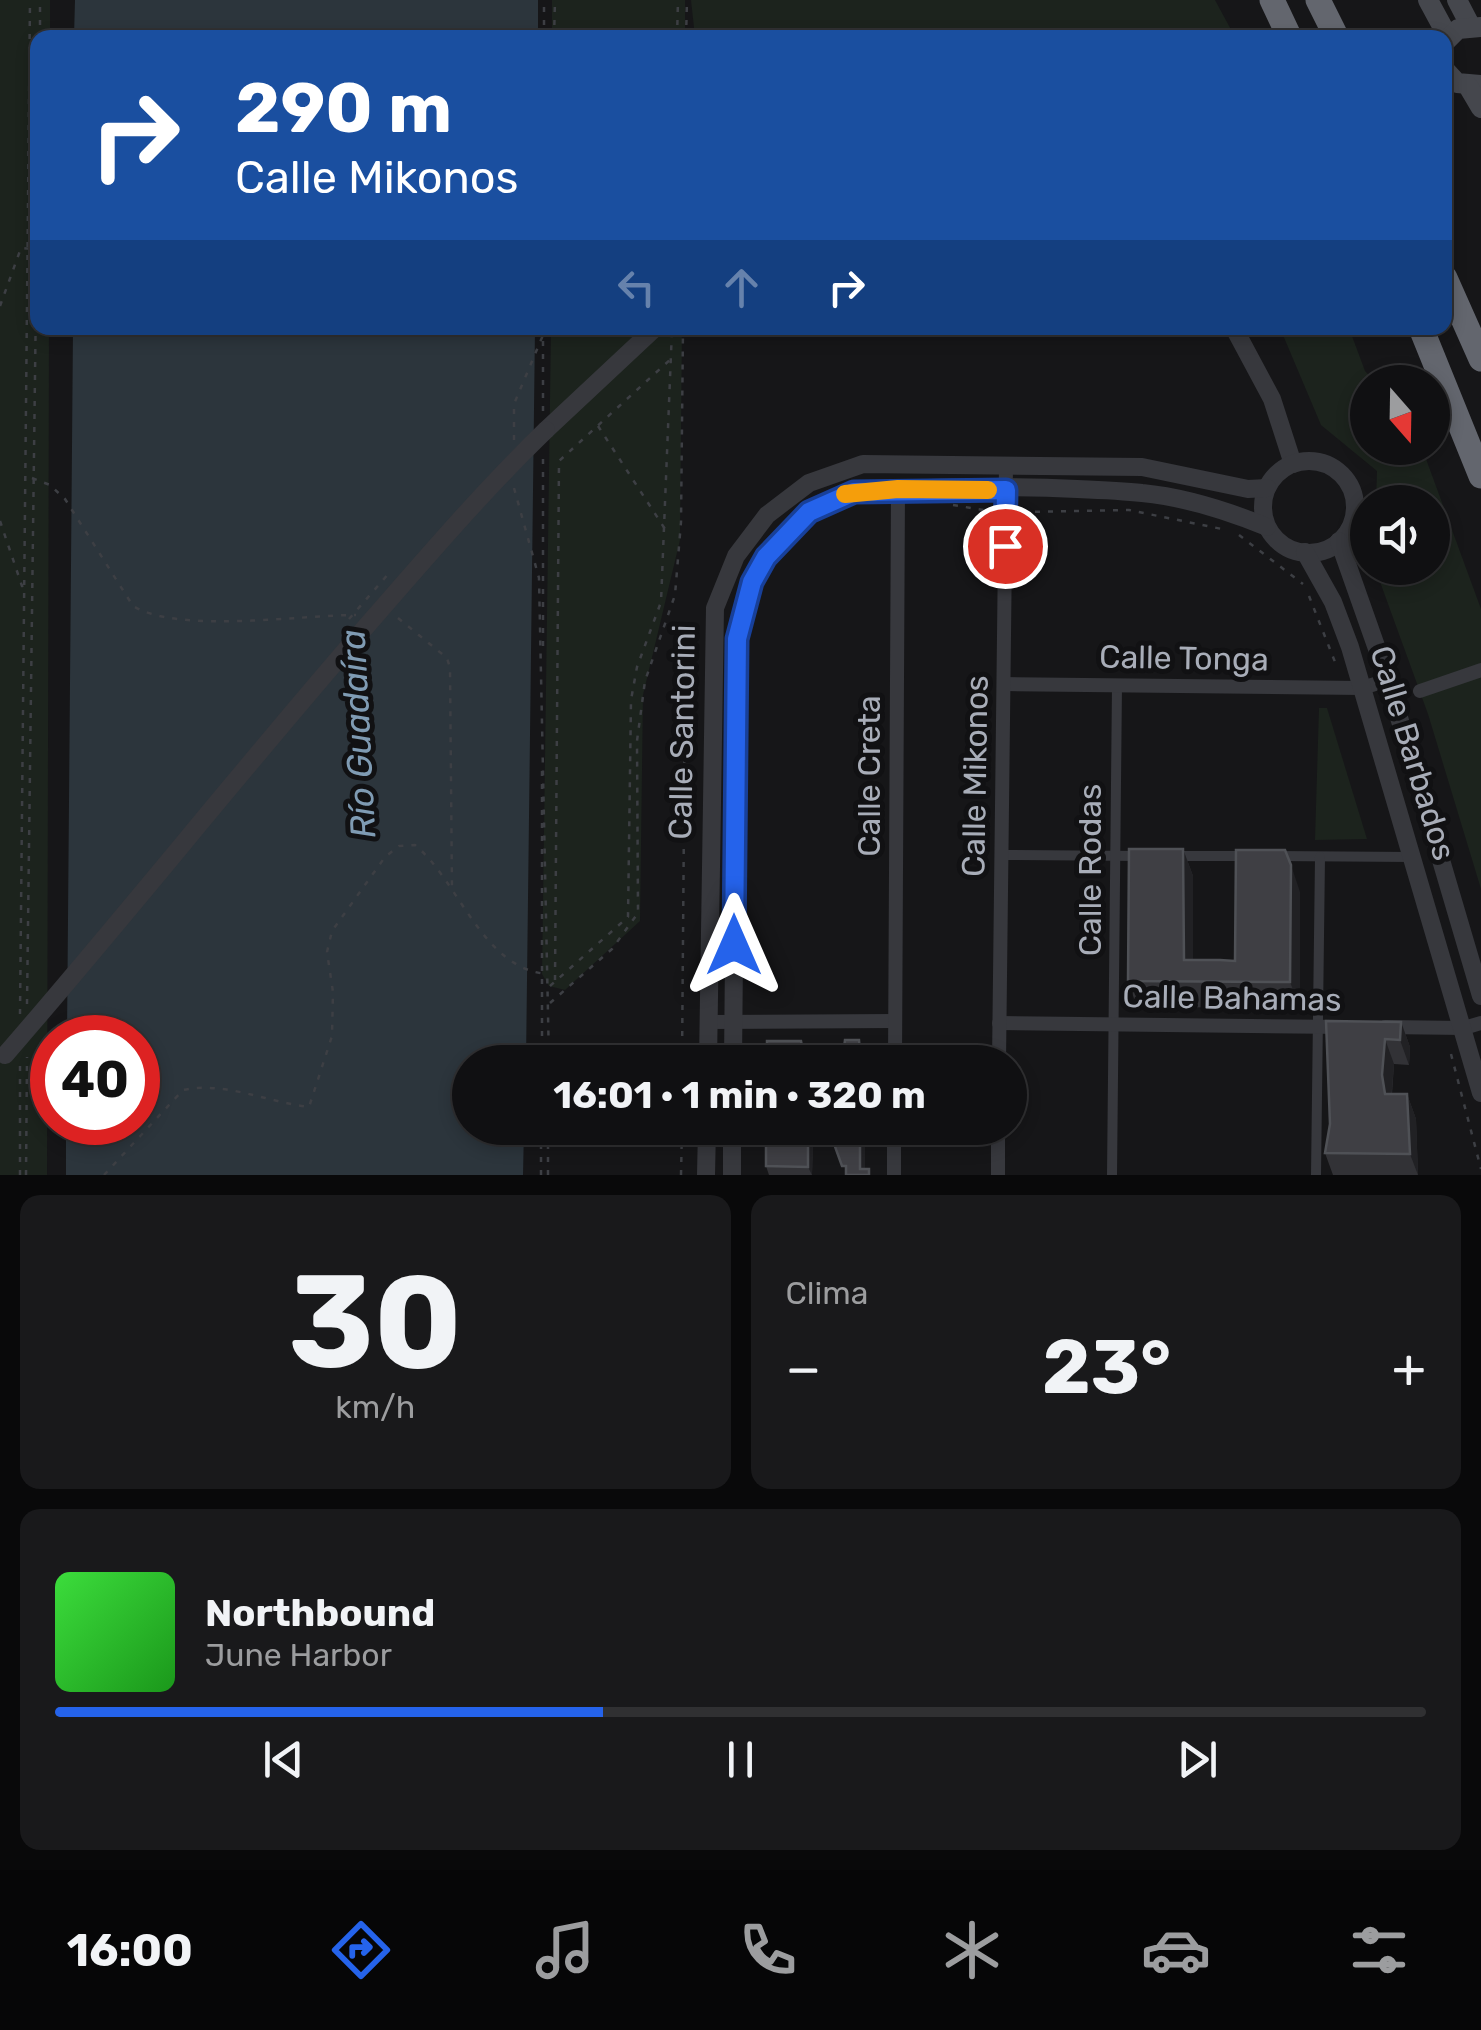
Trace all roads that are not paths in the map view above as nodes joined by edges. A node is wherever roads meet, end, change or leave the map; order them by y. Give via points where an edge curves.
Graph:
1 (1272, 0) edge
2 (1318, 0) edge
3 (1428, 0) edge
4 (1458, 0) edge
5 (1476, 26) edge
6 (1286, 30) edge
7 (1333, 30) edge
8 (1442, 30) edge
9 (1452, 37) edge
10 (1452, 74) edge
11 (1474, 86) edge
12 (1481, 108) edge
13 (1452, 294) edge
14 (647, 335) edge
15 (1238, 335) edge
16 (1424, 335) edge
17 (1481, 359) edge
18 (1292, 464) junction
19 (1006, 465) junction
20 (1481, 476) edge
21 (1267, 488) junction
22 (898, 489) junction
23 (1006, 490) junction
24 (1267, 526) junction
25 (1339, 541) junction
26 (1305, 552) junction
27 (1481, 670) edge
28 (1388, 680) junction
29 (1004, 684) junction
30 (1117, 685) junction
31 (1353, 688) junction
32 (1420, 691) dead end
33 (1001, 855) junction
34 (1115, 856) junction
35 (1320, 856) junction
36 (1413, 857) junction
37 (1481, 996) edge
38 (895, 1021) junction
39 (708, 1022) junction
40 (734, 1022) junction
41 (1000, 1023) junction
42 (1114, 1024) junction
43 (1318, 1026) junction
44 (1472, 1026) edge
45 (1354, 1027) edge
46 (1372, 1027) edge
47 (708, 1045) edge
48 (733, 1045) edge
49 (894, 1045) edge
50 (999, 1045) edge
51 (2, 1058) edge
52 (1481, 1093) edge
53 (707, 1145) edge
54 (732, 1145) edge
55 (894, 1145) edge
56 (998, 1145) edge
57 (706, 1175) edge
58 (732, 1175) edge
59 (894, 1175) edge
60 (998, 1175) edge
61 (1112, 1175) edge
62 (1316, 1175) edge

1 - 6 highway
2 - 7 highway
3 - 8 main road
4 - 5 main road
5 - 9 main road
10 - 11 main road
11 - 12 main road
13 - 17 highway
14 - 51 street, bridge via 544,424
15 - 18 street via 1272,399
16 - 20 highway
18 - 21 street
18 - 25 street via 1324,464 1348,484 1354,514
19 - 21 street, Calle Santorini via 1142,467
19 - 23 street, Calle Mikonos
19 - 39 street, Calle Santorini via 863,464 830,473 767,515 736,556 716,608 712,660
21 - 24 street
22 - 23 street, Calle Santorini
22 - 38 street, Calle Creta
22 - 40 street, Calle Santorini via 854,492 809,512 766,557 742,608
23 - 24 street, Calle Santorini via 1143,492
23 - 29 street, Calle Mikonos
24 - 26 street via 1285,547
25 - 26 street
25 - 28 street, Calle Barbados
26 - 31 street, Calle Barbados via 1333,602
27 - 32 street
28 - 31 street, Calle Tonga
28 - 37 street, Calle Barbados
29 - 30 street, Calle Tonga
29 - 33 street, Calle Mikonos
30 - 31 street, Calle Tonga
30 - 34 street, Calle Rodas
31 - 36 street, Calle Barbados
33 - 34 street
33 - 41 street, Calle Mikonos
34 - 35 street
34 - 42 street, Calle Rodas
35 - 36 street
35 - 43 street
36 - 44 street, Calle Barbados
38 - 40 street
38 - 49 street, Calle Creta
39 - 40 street
39 - 47 street, Calle Santorini
40 - 48 street, Calle Santorini
41 - 42 street, Calle Bahamas
41 - 50 street, Calle Mikonos
42 - 43 street, Calle Bahamas
42 - 61 street, Calle Rodas
43 - 45 street, Calle Bahamas
43 - 62 street
44 - 46 street, Calle Bahamas
44 - 52 street, Calle Barbados
53 - 57 street
54 - 58 street
55 - 59 street
56 - 60 street

